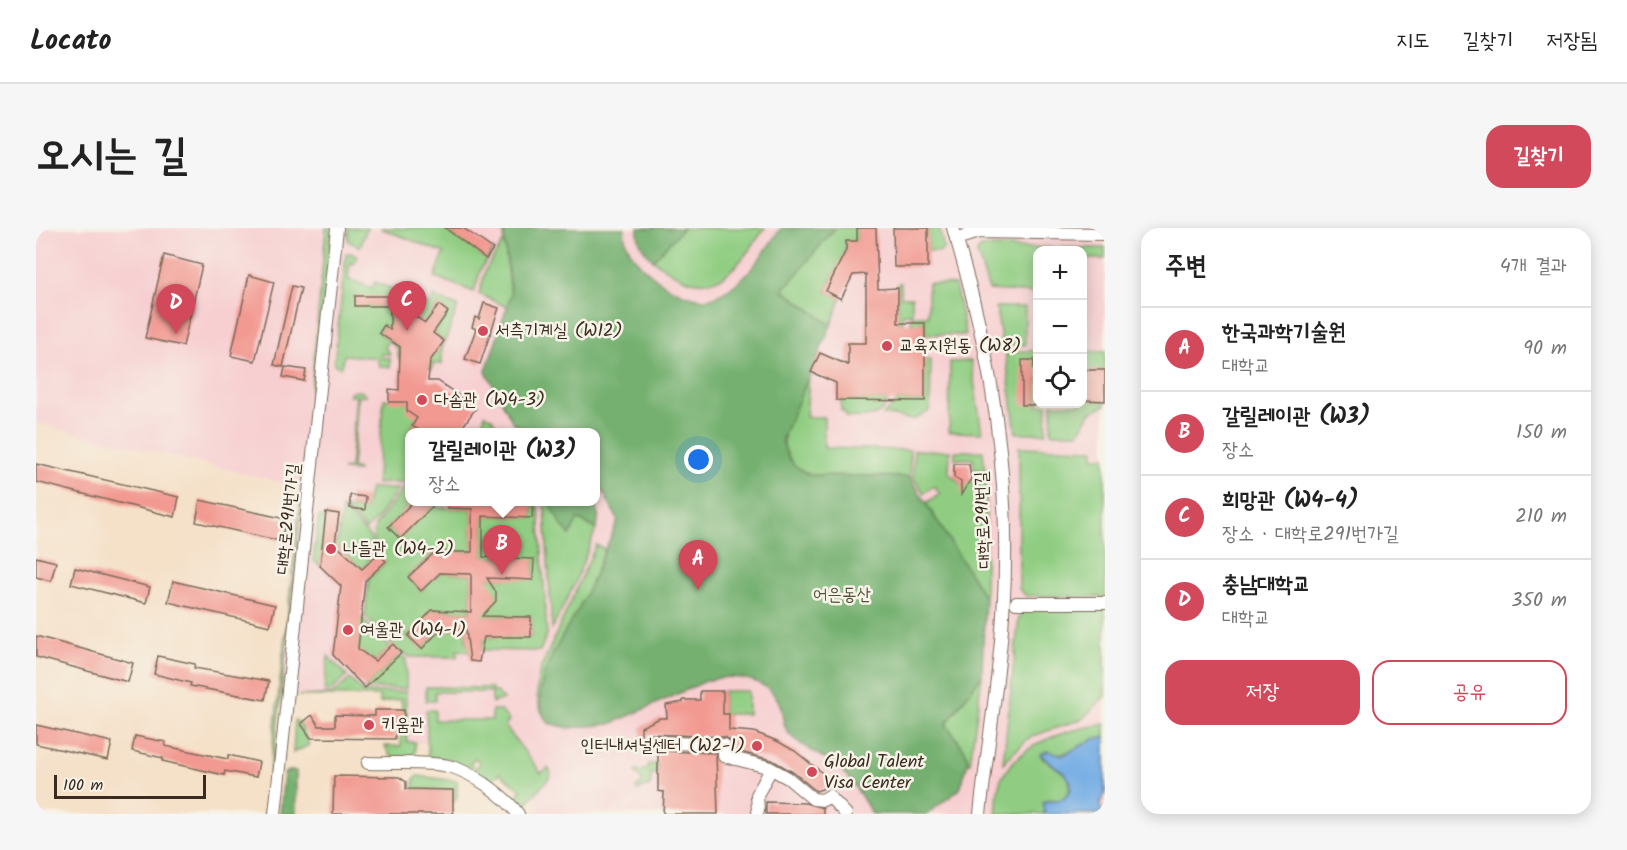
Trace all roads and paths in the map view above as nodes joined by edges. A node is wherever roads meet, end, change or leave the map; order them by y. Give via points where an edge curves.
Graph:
1 (337, 228) edge
2 (955, 233) edge
3 (1105, 234) edge
4 (1016, 603) dead end
5 (1105, 603) edge
6 (652, 745) dead end
7 (368, 764) dead end
8 (771, 769) junction
9 (758, 811) dead end
10 (275, 814) edge
11 (518, 814) edge
12 (846, 814) edge
13 (980, 814) edge

1 - 10 street, 대학로291번가길
2 - 3 street
2 - 13 street, 대학로291번길 via 986,357 995,411 1003,514 1003,612
4 - 5 street
6 - 8 street via 724,745 724,756
7 - 11 street via 450,766 489,787
8 - 9 street via 758,795
8 - 12 street via 813,799 830,796

